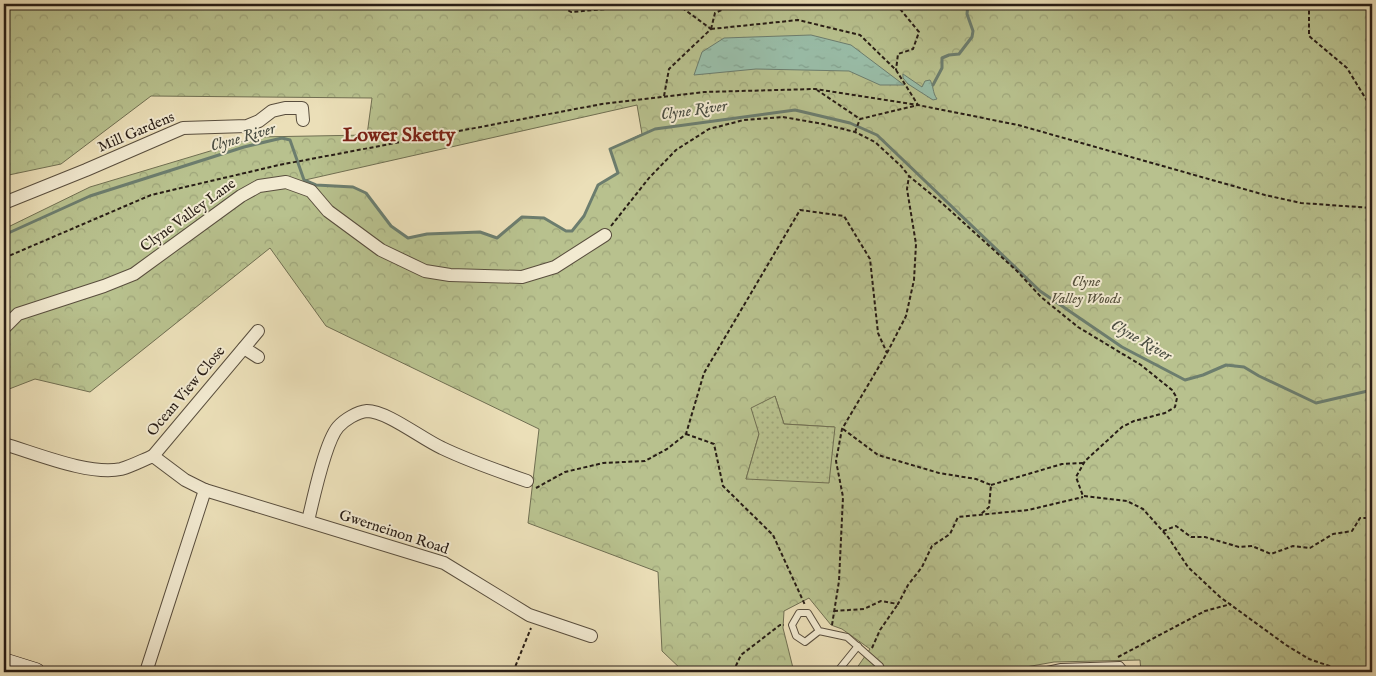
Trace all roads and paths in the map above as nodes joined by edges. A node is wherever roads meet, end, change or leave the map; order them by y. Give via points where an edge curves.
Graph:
1 (281, 4) edge
2 (318, 4) edge
3 (557, 4) edge
4 (666, 4) edge
5 (676, 4) edge
6 (735, 4) edge
7 (896, 4) edge
8 (1309, 4) edge
9 (711, 29) junction
10 (896, 70) junction
11 (815, 89) junction
12 (664, 96) junction
13 (918, 105) junction
14 (1372, 109) edge
15 (860, 119) junction
16 (303, 120) dead end
17 (856, 132) junction
18 (909, 176) junction
19 (4, 203) edge
20 (1372, 208) edge
21 (605, 235) joint
22 (4, 258) edge
23 (4, 328) edge
24 (258, 331) dead end
25 (244, 348) junction
26 (886, 353) junction
27 (258, 358) dead end
28 (842, 429) junction
29 (686, 434) junction
30 (4, 444) edge
31 (153, 456) junction
32 (1083, 463) junction
33 (527, 481) joint
34 (991, 485) junction
35 (205, 490) junction
36 (1084, 496) junction
37 (980, 515) junction
38 (1372, 518) edge
39 (308, 521) junction
40 (1163, 531) junction
41 (898, 604) junction
42 (1231, 604) junction
43 (834, 611) junction
44 (808, 613) junction
45 (535, 617) junction
46 (792, 625) junction
47 (819, 631) junction
48 (831, 633) junction
49 (591, 636) dead end
50 (858, 646) junction
51 (869, 655) junction
52 (4, 662) edge
53 (1101, 666) junction
54 (36, 672) edge
55 (146, 672) edge
56 (513, 672) edge
57 (733, 672) edge
58 (837, 672) edge
59 (883, 672) edge
60 (1038, 672) edge
61 (1126, 672) edge
62 (1348, 672) edge

1 - 2 path
3 - 4 path via 571,12
5 - 9 path
6 - 9 path via 715,13
7 - 10 path via 919,32 914,49 898,54
8 - 14 path via 1309,36 1347,68
9 - 10 path via 798,20 860,35
9 - 12 path via 669,68
10 - 13 path
11 - 12 path
11 - 13 path
11 - 15 path
12 - 22 path via 602,104 279,165 151,195
13 - 15 path
13 - 20 path via 1018,125 1283,199
15 - 17 path
16 - 19 street, Mill Gardens via 302,108 286,108 272,111 247,126 183,128
17 - 18 path via 875,142
17 - 21 path via 783,117 744,120 709,129 676,150
18 - 26 path via 907,189 916,244 914,280 906,316
18 - 32 path via 1009,264 1041,297 1078,327 1141,365 1172,390 1177,398 1174,407 1165,413 1122,427
21 - 23 street, Clyne Valley Lane via 554,267 522,277 450,275 425,271 381,250 328,211 311,191 286,182 259,186 134,274 18,314
24 - 25 street, Ocean View Close
25 - 27 street, Ocean View Close
25 - 31 street, Ocean View Close
26 - 28 path
26 - 29 path via 878,333 870,259 849,223 844,216 800,210 704,373
28 - 34 path via 878,455
28 - 43 path via 836,461 843,498 839,581
29 - 33 path via 645,461 603,462 565,472 535,489
29 - 44 path via 714,444 723,486 773,536
30 - 31 street via 97,470 120,469
31 - 35 street, Gwerneinon Road via 185,480
32 - 34 path via 1062,464
32 - 36 path via 1076,477
33 - 39 street via 514,471 440,447 379,413 366,411 350,417 337,428 328,443
34 - 37 path via 989,507
35 - 39 street, Gwerneinon Road
35 - 55 street
36 - 37 path via 1028,510
36 - 40 path via 1127,501 1143,509
37 - 41 path via 958,517 950,534 932,546
38 - 40 path via 1360,518 1352,531 1333,534 1310,548 1293,546 1271,554 1252,546 1239,547 1205,537 1191,537 1176,526
39 - 45 street, Gwerneinon Road via 444,564
40 - 42 path via 1188,567
41 - 43 path via 881,601 864,609
41 - 51 path via 880,630
42 - 53 path via 1205,611
42 - 62 path via 1308,659
43 - 48 path
44 - 46 lane via 799,613
44 - 47 lane
45 - 49 street, Gwerneinon Road
45 - 56 path
46 - 47 lane via 796,636 804,642
46 - 57 path via 780,624 740,654
47 - 48 lane
48 - 50 lane via 847,637
50 - 51 lane
50 - 58 lane
51 - 59 lane
52 - 54 main road
53 - 60 lane via 1061,667
53 - 61 lane via 1120,665

